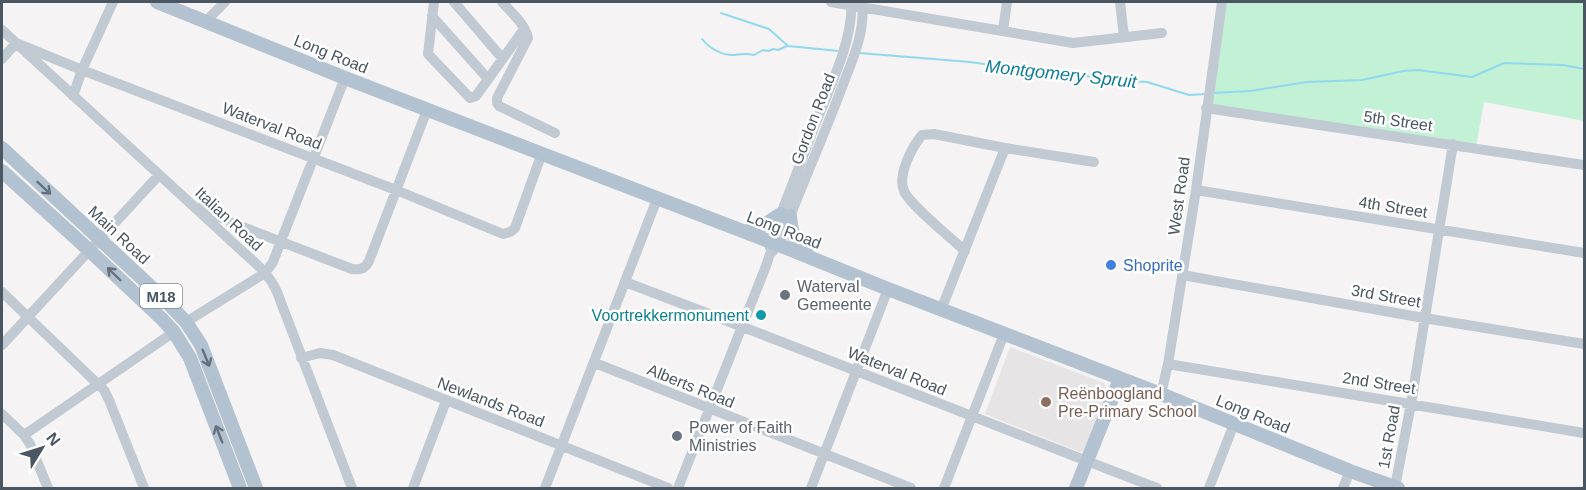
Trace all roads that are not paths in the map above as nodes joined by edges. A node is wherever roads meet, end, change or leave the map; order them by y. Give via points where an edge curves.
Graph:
1 (113, 2) edge
2 (157, 2) edge
3 (225, 2) edge
4 (434, 2) edge
5 (454, 2) edge
6 (502, 2) edge
7 (831, 2) edge
8 (1007, 2) edge
9 (1120, 2) edge
10 (1222, 2) edge
11 (857, 4) edge
12 (432, 16) junction
13 (206, 21) junction
14 (524, 29) junction
15 (2, 30) edge
16 (1003, 30) junction
17 (1162, 33) dead end
18 (1124, 37) junction
19 (16, 43) junction
20 (502, 58) junction
21 (2, 59) edge
22 (82, 70) junction
23 (345, 78) junction
24 (488, 79) junction
25 (73, 96) junction
26 (1208, 99) junction
27 (427, 110) junction
28 (555, 133) dead end
29 (1453, 144) junction
30 (2, 148) edge
31 (1005, 148) junction
32 (542, 153) junction
33 (314, 158) junction
34 (1094, 162) dead end
35 (1584, 165) edge
36 (2, 171) edge
37 (159, 175) junction
38 (396, 190) junction
39 (1196, 190) junction
40 (657, 199) junction
41 (192, 205) junction
42 (785, 215) junction
43 (1439, 229) junction
44 (744, 232) junction
45 (100, 240) junction
46 (281, 241) junction
47 (773, 247) junction
48 (90, 251) junction
49 (965, 251) junction
50 (1584, 253) edge
51 (811, 258) junction
52 (265, 273) junction
53 (1182, 275) junction
54 (625, 282) junction
55 (888, 289) junction
56 (2, 292) edge
57 (941, 310) junction
58 (29, 316) junction
59 (1424, 318) junction
60 (186, 322) junction
61 (742, 326) junction
62 (174, 332) junction
63 (1004, 334) junction
64 (1584, 344) edge
65 (2, 345) edge
66 (301, 358) junction
67 (595, 363) junction
68 (1168, 364) junction
69 (857, 371) junction
70 (1120, 379) junction
71 (99, 384) junction
72 (1161, 394) junction
73 (446, 401) junction
74 (1411, 404) junction
75 (709, 409) junction
76 (2, 414) edge
77 (972, 417) junction
78 (1234, 424) junction
79 (1584, 433) edge
80 (24, 435) junction
81 (562, 446) junction
82 (824, 455) junction
83 (1087, 461) junction
84 (1350, 471) junction
85 (414, 486) edge
86 (1396, 488) edge
87 (48, 489) edge
88 (144, 489) edge
89 (240, 489) edge
90 (256, 489) edge
91 (352, 489) edge
92 (428, 489) edge
93 (545, 489) edge
94 (668, 489) edge
95 (678, 489) edge
96 (811, 489) edge
97 (911, 489) edge
98 (944, 489) edge
99 (1076, 489) edge
100 (1157, 489) edge
101 (1209, 489) edge
102 (1342, 489) edge

1 - 22 street
2 - 13 main road, Long Road
3 - 13 street
4 - 12 street
5 - 20 street
6 - 14 street
7 - 11 street
8 - 16 street
9 - 18 street
10 - 26 street, West Road
11 - 16 street
11 - 42 street, Gordon Road
11 - 42 street, Gordon Road via 862,22 855,52 816,156
12 - 24 street
12 - 24 street via 429,55 470,98
13 - 23 main road, Long Road
14 - 20 street
14 - 28 street via 528,38 497,103
15 - 19 street, Italian Road
16 - 18 street via 1073,43
17 - 18 street
19 - 21 street
19 - 22 street, Waterval Road
19 - 25 street, Italian Road
20 - 24 street
22 - 25 street
22 - 33 street, Waterval Road
23 - 27 main road, Long Road
23 - 33 street
25 - 37 street, Italian Road
26 - 29 street, 5th Street
26 - 39 street, West Road
27 - 32 main road, Long Road
27 - 38 street
29 - 35 street, 5th Street
29 - 43 street, 1st Road
30 -> 45 main road, Main Road / M18
31 - 34 street
31 - 49 street
31 - 49 street via 928,133 910,151 903,190
32 - 38 street, Waterval Road via 515,228 507,234
32 - 40 main road, Long Road
33 - 38 street, Waterval Road
33 - 46 street
36 - 48 main road, Main Road / M18
37 - 41 street, Italian Road
37 - 45 street
38 - 46 street via 367,265 361,269
39 - 43 street, 4th Street
39 - 53 street, West Road
40 - 44 main road, Long Road
40 - 54 street
41 - 46 street
41 - 52 street, Italian Road
42 - 44 main road
42 - 47 street, Gordon Road
42 - 51 main road via 793,236
43 - 50 street, 4th Street
43 - 59 street, 1st Road
44 - 47 main road, Long Road
45 - 48 street
45 - 60 main road, Main Road / M18
46 - 52 street
47 - 51 main road, Long Road
47 - 61 street, Gordon Road
48 - 58 street
62 -> 48 main road, Main Road / M18
49 - 57 street
51 - 55 main road, Long Road
52 - 60 street
52 - 66 street, Italian Road via 274,285
53 - 59 street, 3rd Street
53 - 68 street, West Road
54 - 61 street, Waterval Road
54 - 67 street
55 - 57 main road, Long Road
55 - 69 street
56 - 58 street
57 - 63 main road, Long Road
58 - 65 street
58 - 71 street
59 - 64 street, 3rd Street
59 - 74 street, 1st Road
60 -> 90 main road, Main Road / M18 via 205,356
61 - 69 street, Waterval Road
61 - 75 street, Gordon Road
62 - 71 street
89 -> 62 main road, Main Road / M18 via 190,358
63 - 70 main road, Long Road
63 - 77 street
66 - 73 street, Newlands Road via 320,353 333,355
66 - 91 street, Italian Road
67 - 75 street, Alberts Road
67 - 81 street
68 - 72 street, West Road
68 - 74 street, 2nd Street
69 - 77 street, Waterval Road
69 - 82 street
70 - 72 main road, Long Road
70 - 83 main road
71 - 80 street
71 - 88 street via 110,400
72 - 78 main road, Long Road
73 - 81 street, Newlands Road
73 - 85 street
74 - 79 street, 2nd Street
74 - 86 street, 1st Road
75 - 82 street, Alberts Road
75 - 95 street, Gordon Road
76 - 80 street
77 - 83 street, Waterval Road
77 - 98 street
78 - 84 main road, Long Road
78 - 101 street
80 - 87 street
81 - 93 street
81 - 94 street, Newlands Road
82 - 96 street
82 - 97 street, Alberts Road
83 - 99 main road
83 - 100 street, Waterval Road
84 - 86 main road, Long Road
84 - 102 street
85 - 92 street

